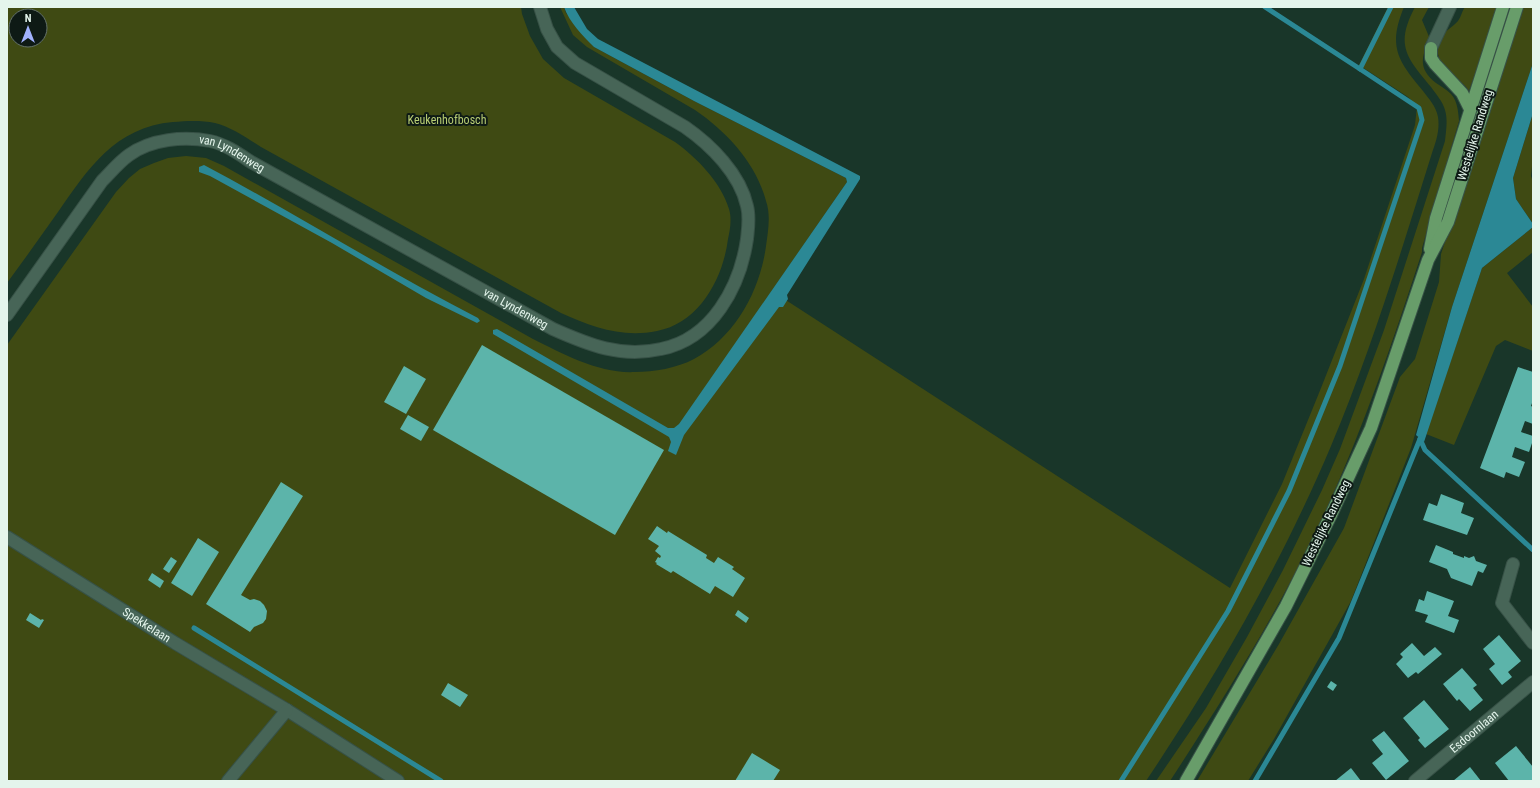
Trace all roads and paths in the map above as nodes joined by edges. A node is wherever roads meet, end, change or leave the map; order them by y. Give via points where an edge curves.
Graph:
1 (540, 7) edge
2 (1450, 7) edge
3 (1503, 7) edge
4 (1517, 7) edge
5 (1431, 48) joint
6 (1470, 109) junction
7 (1428, 260) junction
8 (7, 315) edge
9 (7, 538) edge
10 (1513, 564) dead end
11 (1533, 644) edge
12 (1533, 682) edge
13 (287, 710) junction
14 (1186, 778) edge
15 (228, 781) edge
16 (398, 781) edge
17 (1415, 781) edge

1 - 8 street, van Lyndenweg via 547,29 557,47 575,63 696,135 722,161 738,182 747,206 748,227 740,274 728,297 703,330 684,342 662,349 634,352 604,349 553,330 232,150 211,141 186,139 147,146 130,154 117,165 102,181
2 - 5 street
3 - 6 main road, Westelijke Randweg
4 - 7 main road, Westelijke Randweg via 1448,222
5 - 6 main road via 1431,58 1462,93
6 - 7 main road, Westelijke Randweg via 1436,218
7 - 14 main road, Westelijke Randweg via 1370,428 1331,515 1286,606
9 - 13 street, Spekkelaan
10 - 11 street via 1502,603
12 - 17 street, Esdoornlaan
13 - 15 street
13 - 16 street, Spekkelaan

